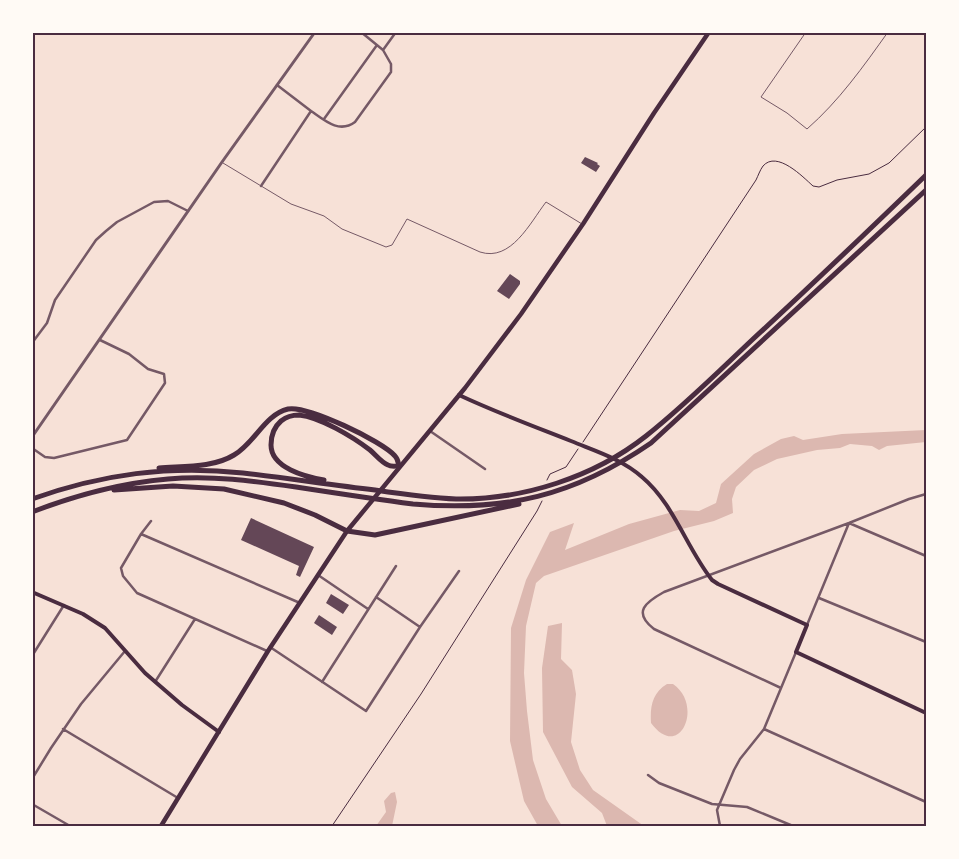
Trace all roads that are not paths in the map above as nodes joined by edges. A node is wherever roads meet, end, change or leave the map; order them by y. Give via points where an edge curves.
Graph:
1 (316, 32) edge
2 (361, 32) edge
3 (396, 32) edge
4 (709, 32) edge
5 (806, 32) edge
6 (888, 32) edge
7 (377, 45) junction
8 (383, 50) junction
9 (278, 85) junction
10 (310, 111) junction
11 (323, 119) junction
12 (222, 162) junction
13 (926, 175) edge
14 (261, 186) junction
15 (926, 190) edge
16 (189, 211) junction
17 (583, 224) junction
18 (100, 340) junction
19 (32, 343) edge
20 (459, 395) junction
21 (429, 430) junction
22 (32, 437) edge
23 (32, 448) edge
24 (399, 466) junction
25 (485, 469) dead end
26 (144, 472) junction
27 (344, 486) junction
28 (104, 490) junction
29 (926, 494) edge
30 (531, 499) junction
31 (32, 500) edge
32 (32, 512) edge
33 (151, 521) dead end
34 (849, 524) junction
35 (347, 531) junction
36 (141, 534) junction
37 (926, 556) edge
38 (396, 566) dead end
39 (459, 571) dead end
40 (318, 575) junction
41 (709, 576) junction
42 (32, 592) edge
43 (376, 597) junction
44 (819, 597) junction
45 (300, 603) junction
46 (64, 605) junction
47 (368, 609) junction
48 (195, 619) junction
49 (807, 625) junction
50 (420, 627) junction
51 (926, 642) edge
52 (269, 649) junction
53 (126, 650) junction
54 (796, 652) junction
55 (32, 656) edge
56 (155, 682) junction
57 (322, 682) junction
58 (781, 688) junction
59 (926, 713) edge
60 (63, 729) junction
61 (764, 729) junction
62 (219, 732) junction
63 (648, 775) dead end
64 (32, 779) edge
65 (178, 798) junction
66 (926, 802) edge
67 (32, 804) edge
68 (719, 805) junction
69 (70, 826) edge
70 (161, 826) edge
71 (720, 826) edge
72 (793, 826) edge

1 - 9 street
2 - 7 street
3 - 8 street
4 - 17 main road
5 - 6 lane via 761,97 807,129 853,81
7 - 8 street
7 - 11 street
8 - 11 street via 391,64 391,72 355,122 340,127
9 - 10 street
9 - 12 street
10 - 11 street
10 - 14 street
12 - 14 lane
12 - 16 street
13 - 27 highway via 786,309 646,436 588,471 511,495 458,499
14 - 17 lane via 291,204 324,216 342,229 386,247 392,245 407,219 480,252 488,254 505,250 514,244 546,202
15 - 30 highway via 651,443 592,478
16 - 18 street
16 - 19 street via 168,201 154,202 106,231 96,240 55,300 47,323
17 - 20 main road via 521,314
18 - 22 street
18 - 23 street via 121,349 148,369 164,374 165,383 127,440 49,458
20 - 21 main road
20 - 41 main road via 599,452 642,476 669,510
21 - 24 main road
21 - 25 street
24 - 26 highway via 395,455 366,437 317,414 290,408 269,419 244,447 225,460
24 - 27 highway via 388,465 351,438 311,418 286,417 277,424 271,436 271,448 277,459 302,475
24 - 35 main road
26 - 27 highway via 242,472
26 - 31 highway via 97,479
28 - 30 highway via 145,481 201,477 442,507
28 - 32 highway
28 - 35 highway via 173,486 224,489 284,503
29 - 34 street
30 - 35 highway via 384,534
33 - 36 street
34 - 37 street
34 - 41 street
34 - 44 street
35 - 40 main road
36 - 45 street
36 - 48 street via 121,568 123,576 137,593
38 - 43 street
39 - 50 street
40 - 45 main road
40 - 47 street
41 - 49 main road via 718,584
41 - 58 street via 650,600 643,607 645,622
42 - 46 main road
43 - 47 street
43 - 50 street
44 - 49 street
44 - 51 street
45 - 52 main road
46 - 53 main road via 105,628
46 - 55 street
47 - 57 street
48 - 52 street
48 - 56 street
49 - 54 main road
50 - 57 street via 366,711
52 - 57 street
52 - 62 main road
53 - 56 main road
53 - 60 street
54 - 58 street
54 - 59 main road
56 - 62 main road
58 - 61 street
60 - 64 street
60 - 65 street
61 - 66 street
61 - 68 street via 740,759
62 - 65 main road
63 - 68 street via 659,783
65 - 70 main road
67 - 69 street
68 - 71 street
68 - 72 street via 747,807

